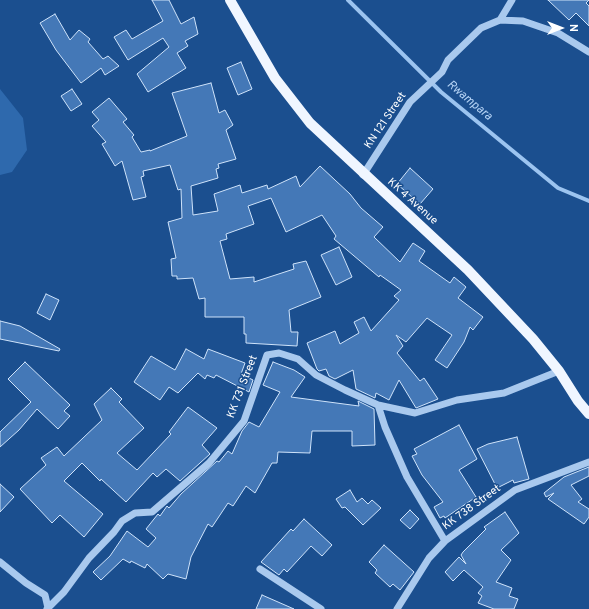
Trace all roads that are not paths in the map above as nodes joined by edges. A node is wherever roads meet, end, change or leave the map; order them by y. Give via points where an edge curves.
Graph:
1 (230, 0) edge
2 (512, 0) edge
3 (500, 20) junction
4 (589, 52) edge
5 (363, 175) junction
6 (559, 371) junction
7 (378, 405) junction
8 (589, 414) edge
9 (589, 462) edge
10 (445, 541) junction
11 (0, 562) edge
12 (260, 569) dead end
13 (47, 608) edge
14 (321, 609) edge
15 (397, 609) edge

1 - 5 main road, KK 4 Avenue via 275,78 310,123
2 - 3 street
3 - 4 street, KN 121 Street via 523,21 558,33
3 - 5 street, KN 121 Street via 480,28 448,60 442,72 410,102
5 - 6 main road, KK 4 Avenue via 468,270 533,339
6 - 7 street, KK 731 Street via 504,393 457,400 415,413
6 - 8 main road, KK 4 Avenue
7 - 10 street via 406,477
7 - 13 street, KK 731 Street via 316,375 298,359 279,353 267,356 244,420 214,458 152,512 135,513 122,522 89,558 64,592
9 - 10 street, KK 738 Street via 515,490
10 - 15 street, KK 738 Street via 429,558
11 - 13 street, KK 731 Street via 45,595
12 - 14 street

